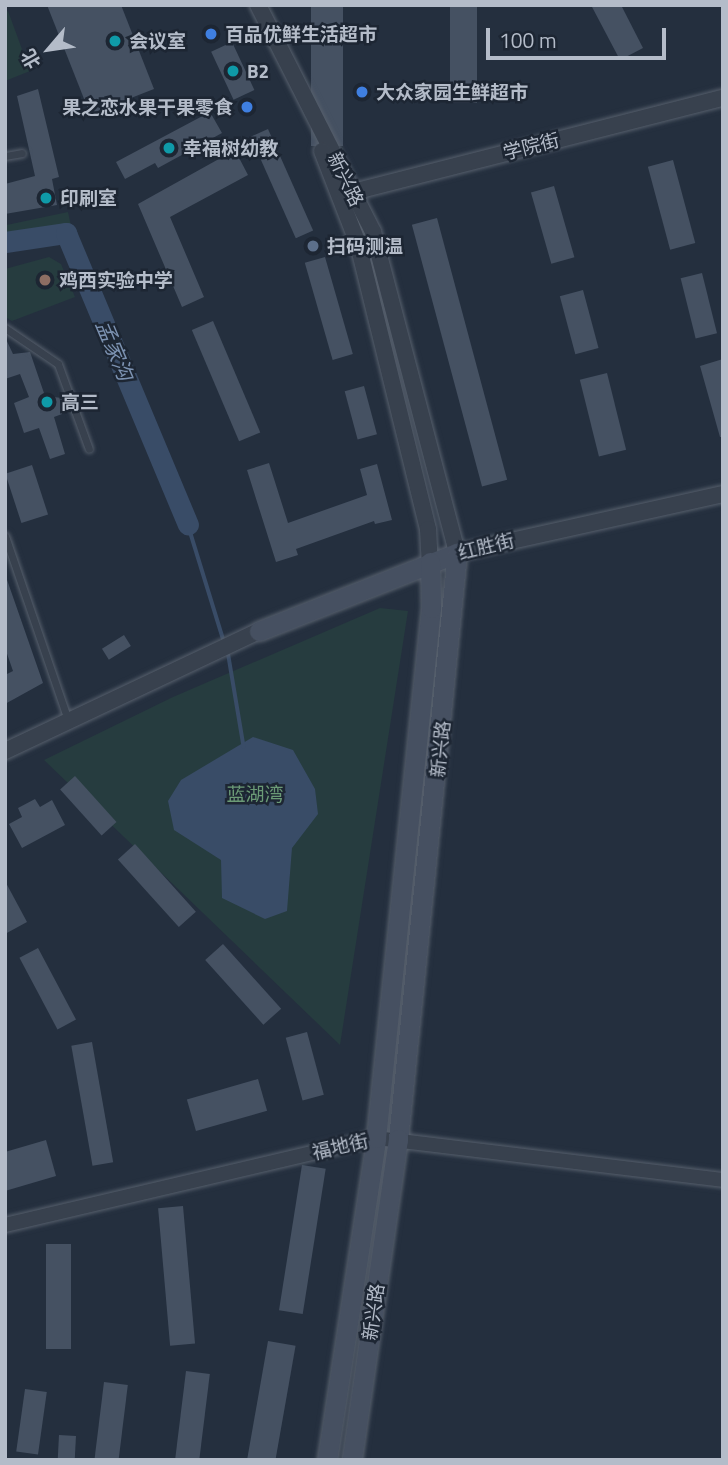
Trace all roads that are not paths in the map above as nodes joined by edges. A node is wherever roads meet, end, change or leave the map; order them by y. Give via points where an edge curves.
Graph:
1 (258, 5) edge
2 (723, 98) edge
3 (22, 153) dead end
4 (5, 156) edge
5 (346, 194) junction
6 (5, 328) edge
7 (89, 449) dead end
8 (723, 494) edge
9 (5, 536) edge
10 (457, 553) junction
11 (430, 562) junction
12 (259, 631) joint
13 (68, 720) junction
14 (5, 751) edge
15 (376, 1138) junction
16 (398, 1139) junction
17 (723, 1180) edge
18 (5, 1225) edge
19 (327, 1460) edge
20 (352, 1460) edge

1 - 5 street, 新兴路
2 - 5 street, 学院街
3 - 4 lane
5 - 10 street, 新兴路 via 373,232
5 - 11 street, 新兴路 via 428,529
6 - 7 lane via 58,364
8 - 10 street, 红胜街
9 - 13 lane
10 - 11 main road, 红胜街
10 - 16 main road, 新兴路
11 - 12 main road, 红胜街
11 - 15 main road, 新兴路 via 429,621
12 - 13 street
13 - 14 street
15 - 16 street, 福地街
15 - 18 street, 福地街
15 - 19 main road, 新兴路
16 - 17 street, 福地街
16 - 20 main road, 新兴路

